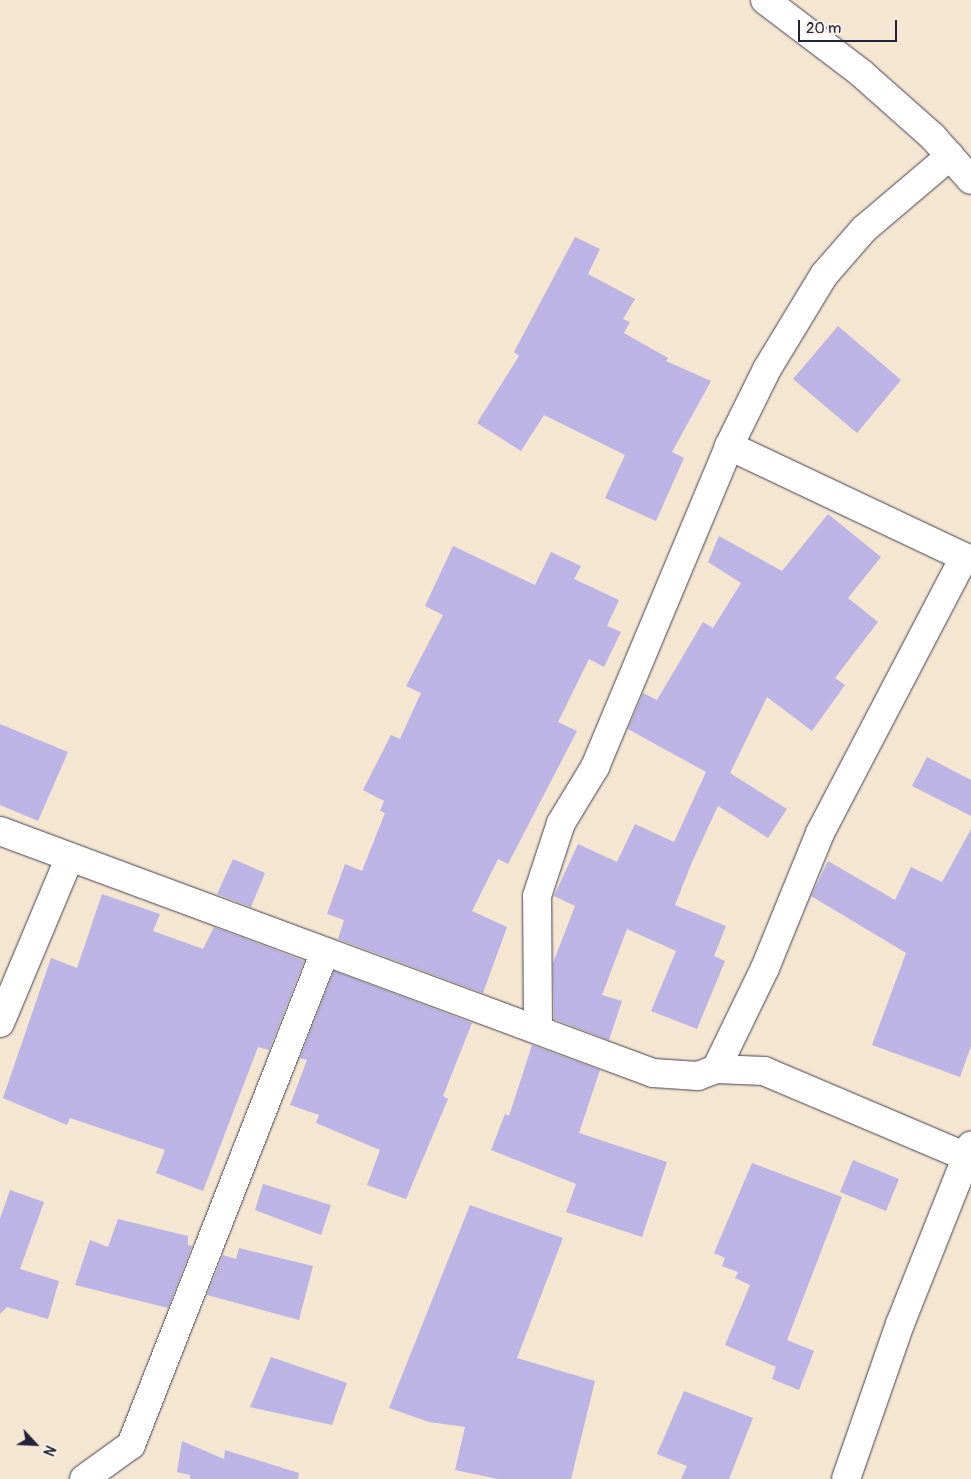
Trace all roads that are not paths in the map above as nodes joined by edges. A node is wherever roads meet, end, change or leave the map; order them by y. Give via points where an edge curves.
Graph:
1 (765, 0) edge
2 (950, 156) junction
3 (971, 180) edge
4 (729, 446) junction
5 (0, 831) edge
6 (69, 859) junction
7 (324, 954) junction
8 (0, 1023) edge
9 (538, 1028) junction
10 (716, 1069) junction
11 (969, 1152) edge
12 (84, 1479) edge
13 (846, 1479) edge

1 - 2 street via 861,73
2 - 3 street
2 - 4 street via 864,229 824,275 767,369
4 - 9 street via 595,767 561,823 537,896
4 - 10 street via 964,556 820,833 765,968
5 - 6 street
6 - 7 street
6 - 8 street
7 - 9 street
7 - 12 street via 131,1445
9 - 10 street via 664,1076 698,1076
10 - 11 street via 764,1071
11 - 13 street via 900,1324

